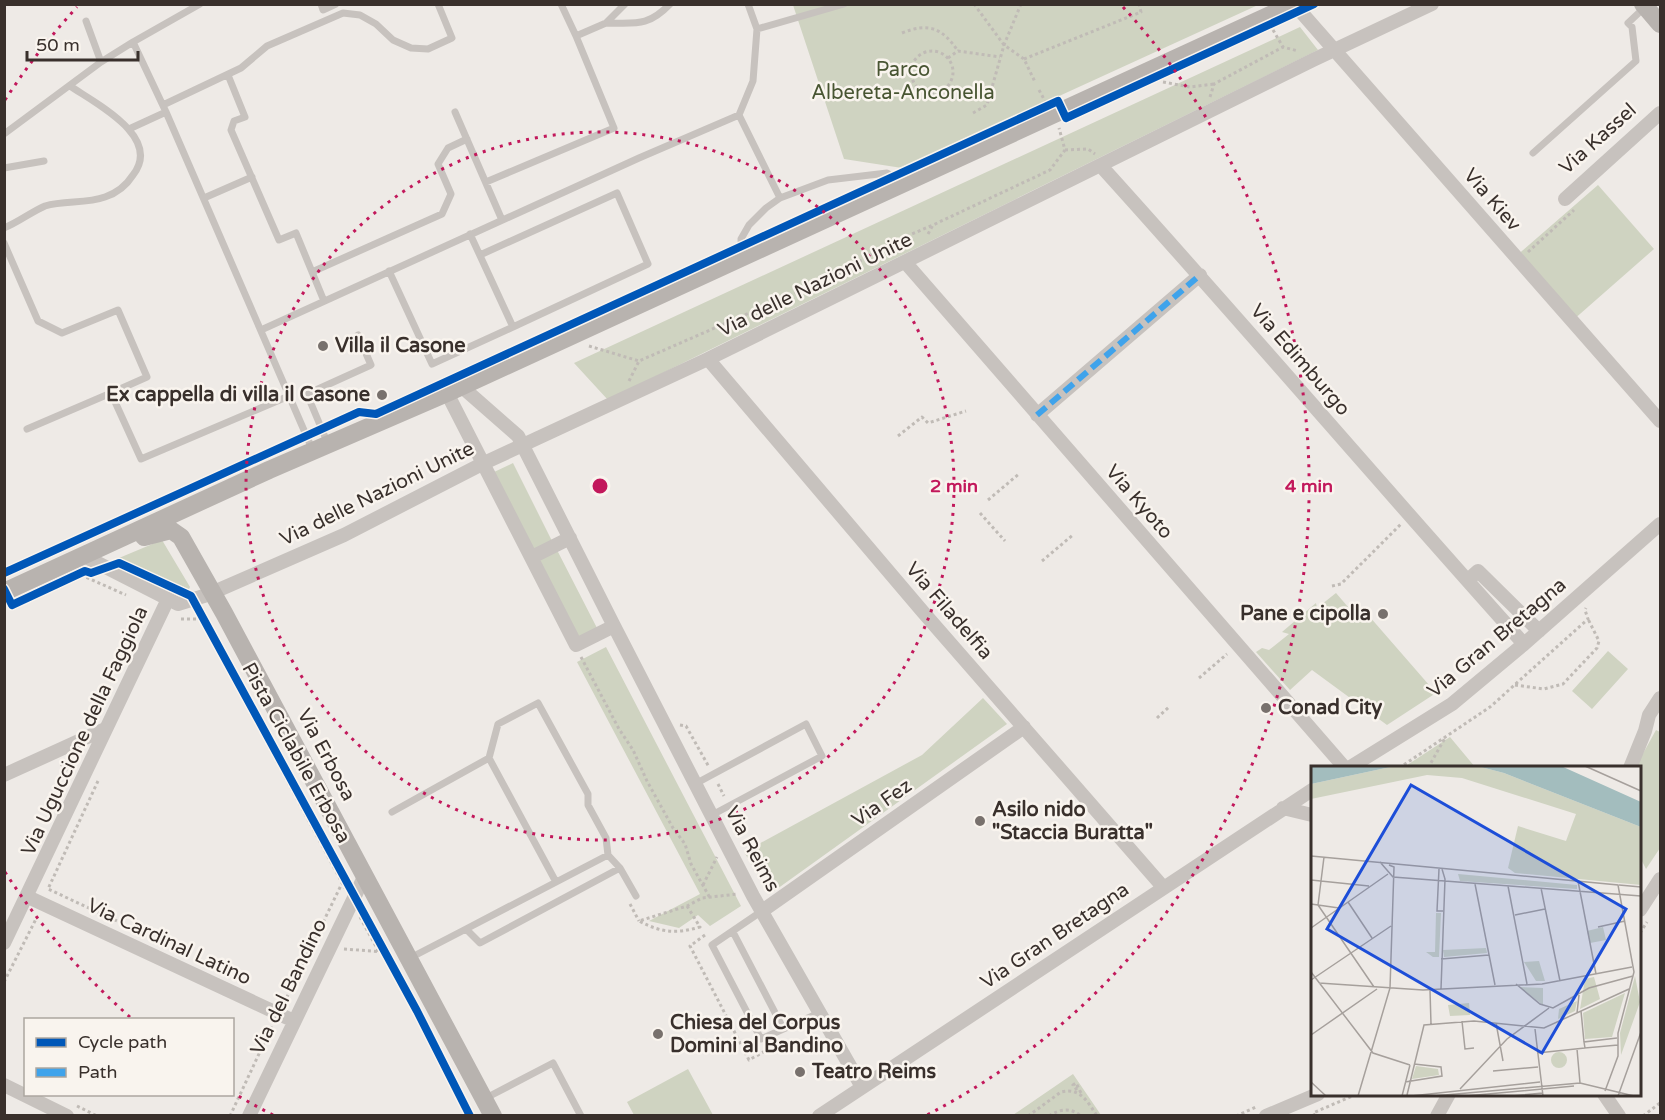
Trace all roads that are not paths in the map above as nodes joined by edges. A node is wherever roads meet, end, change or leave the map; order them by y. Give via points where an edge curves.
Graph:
1 (201, 4) edge
2 (321, 4) edge
3 (336, 4) edge
4 (438, 4) edge
5 (561, 4) edge
6 (625, 4) edge
7 (670, 4) edge
8 (748, 4) edge
9 (844, 4) edge
10 (1432, 4) edge
11 (1644, 6) edge
12 (1296, 7) edge
13 (86, 21) dead end
14 (606, 23) junction
15 (1660, 24) edge
16 (757, 29) junction
17 (576, 36) junction
18 (133, 42) junction
19 (1334, 50) junction
20 (101, 62) junction
21 (228, 75) junction
22 (70, 86) junction
23 (165, 108) junction
24 (455, 112) dead end
25 (1660, 113) edge
26 (739, 116) junction
27 (129, 129) junction
28 (4, 134) edge
29 (467, 139) junction
30 (1533, 153) dead end
31 (44, 161) dead end
32 (1100, 162) junction
33 (4, 168) edge
34 (252, 177) junction
35 (486, 182) junction
36 (904, 183) junction
37 (204, 198) junction
38 (780, 198) junction
39 (1564, 199) road end
40 (502, 220) junction
41 (4, 228) edge
42 (470, 234) junction
43 (4, 243) edge
44 (480, 255) junction
45 (742, 258) junction
46 (905, 262) junction
47 (312, 272) junction
48 (389, 272) junction
49 (1200, 275) junction
50 (324, 301) junction
51 (513, 327) junction
52 (261, 330) junction
53 (358, 335) dead end
54 (708, 359) junction
55 (454, 389) junction
56 (111, 393) junction
57 (289, 396) junction
58 (1037, 415) junction
59 (1660, 422) edge
60 (27, 429) dead end
61 (524, 446) junction
62 (321, 447) junction
63 (484, 464) junction
64 (1660, 524) edge
65 (570, 538) junction
66 (85, 555) junction
67 (532, 557) junction
68 (1468, 580) junction
69 (4, 592) edge
70 (212, 592) junction
71 (168, 599) junction
72 (614, 626) junction
73 (1539, 631) junction
74 (1524, 644) junction
75 (1660, 698) edge
76 (1024, 727) junction
77 (105, 729) junction
78 (489, 758) junction
79 (1345, 766) edge
80 (1350, 766) edge
81 (1631, 766) edge
82 (4, 775) edge
83 (695, 784) junction
84 (1311, 791) edge
85 (1283, 808) junction
86 (392, 812) dead end
87 (712, 815) junction
88 (1311, 815) edge
89 (608, 855) junction
90 (620, 868) junction
91 (365, 875) junction
92 (1660, 879) edge
93 (556, 882) junction
94 (1163, 887) junction
95 (636, 896) dead end
96 (28, 897) junction
97 (1641, 908) edge
98 (762, 911) junction
99 (466, 929) junction
100 (733, 932) junction
101 (4, 943) edge
102 (410, 958) junction
103 (819, 1013) junction
104 (294, 1021) junction
105 (783, 1028) junction
106 (4, 1085) edge
107 (862, 1087) junction
108 (24, 1095) edge
109 (26, 1096) edge
110 (1315, 1096) edge
111 (1448, 1096) edge
112 (1605, 1096) edge
113 (484, 1099) junction
114 (1296, 1103) junction
115 (67, 1116) edge
116 (249, 1116) edge
117 (493, 1116) edge
118 (581, 1116) edge
119 (819, 1116) edge
120 (1266, 1116) edge
121 (1305, 1116) edge
122 (1437, 1116) edge
123 (1619, 1116) edge

1 - 18 lane
2 - 3 lane via 323,10
4 - 21 lane via 452,38 428,49 411,48 393,40 360,15 342,13 267,46
5 - 17 lane
6 - 14 lane
7 - 14 lane via 658,17 645,22
8 - 16 lane
9 - 16 lane
10 - 19 street, Via delle Nazioni Unite
11 - 15 main road
11 - 30 lane via 1628,23 1632,27 1636,61
12 - 19 street, Via Kiev
12 - 36 main road via 1056,110
13 - 20 lane
14 - 17 lane
16 - 26 lane via 753,81
17 - 35 lane via 614,128
18 - 20 lane
18 - 23 lane
19 - 32 street, Via delle Nazioni Unite
19 - 59 street, Via Kiev
20 - 22 lane
21 - 23 lane
21 - 34 lane via 245,117 234,121 231,130
22 - 27 lane via 106,108
22 - 28 lane
23 - 27 lane
23 - 37 lane
24 - 29 lane
25 - 39 street, Via Kassel
26 - 38 lane
26 - 40 lane
27 - 41 lane via 141,155 138,170 124,187 105,197 46,206
29 - 35 lane
29 - 47 lane via 448,148 438,164 451,194 442,214
31 - 33 lane
32 - 46 street, Via delle Nazioni Unite
32 - 49 street, Via Edimburgo
34 - 37 lane
34 - 47 lane via 279,240 296,233
35 - 40 lane
36 - 38 lane via 887,172 828,180
36 - 45 main road
37 - 52 lane
38 - 45 lane via 749,225 741,239
40 - 42 lane
42 - 44 lane
42 - 48 lane
43 - 56 lane via 38,321 62,333 118,310 147,377
44 - 51 lane
44 - 51 lane via 617,193 648,264
45 - 55 main road
46 - 54 street, Via delle Nazioni Unite
46 - 58 street, Via Kyoto
47 - 50 lane
48 - 50 lane
48 - 51 lane via 432,364
49 - 58 street
49 - 68 street, Via Edimburgo
50 - 52 lane
52 - 57 lane
53 - 62 lane via 371,365 307,394
54 - 61 street, Via delle Nazioni Unite
54 - 76 street, Via Filadelfia
55 - 61 street, Via Reims via 518,436
55 - 62 main road
55 - 63 street
56 - 57 lane via 141,459
56 - 60 lane
57 - 62 lane
58 - 79 street, Via Kyoto
61 - 63 street, Via delle Nazioni Unite
61 - 65 street, Via Reims
62 - 66 main road
63 - 67 street
63 - 70 street, Via delle Nazioni Unite via 344,534
64 - 73 street, Via Gran Bretagna
65 - 67 street
65 - 72 street, Via Reims
66 - 69 main road
66 - 70 main road, Via Erbosa via 171,530 181,537
66 - 71 street
67 - 72 street via 576,645
68 - 73 street via 1478,571
68 - 74 street, Via Edimburgo
70 - 71 street, Via delle Nazioni Unite via 178,604
70 - 91 main road, Via Erbosa
71 - 77 street, Via Uguccione della Faggiola
72 - 83 street, Via Reims
73 - 74 street, Via Gran Bretagna
74 - 80 street, Via Gran Bretagna via 1452,704
75 - 81 street via 1649,715
76 - 94 street, Via Filadelfia
76 - 98 street, Via Fez
77 - 82 street
77 - 96 street, Via Uguccione della Faggiola
78 - 86 lane
78 - 89 lane via 498,724 538,703 588,794 588,805 606,838
78 - 93 lane
83 - 87 street, Via Reims
83 - 87 lane via 807,724 822,756
84 - 85 street, Via Gran Bretagna
85 - 88 street
85 - 94 street, Via Gran Bretagna
87 - 98 street, Via Reims
89 - 90 lane
89 - 93 lane
90 - 95 lane
90 - 99 lane via 480,943
91 - 102 main road, Via Erbosa
91 - 104 street, Via del Bandino
92 - 97 street
93 - 99 lane
94 - 107 street, Via Gran Bretagna
96 - 101 street, Via Uguccione della Faggiola
96 - 104 street, Via Cardinal Latino
98 - 100 lane
98 - 103 street, Via Reims
99 - 102 lane
100 - 105 lane
100 - 105 lane via 712,945 761,1039
102 - 113 main road, Via Erbosa
103 - 105 lane
103 - 107 street, Via Reims
104 - 116 street, Via del Bandino
106 - 108 street
107 - 119 street, Via Gran Bretagna
109 - 115 street
110 - 114 street
111 - 122 street
112 - 123 street
113 - 117 main road, Via Erbosa
113 - 118 lane via 553,1063
114 - 120 street
114 - 121 street

